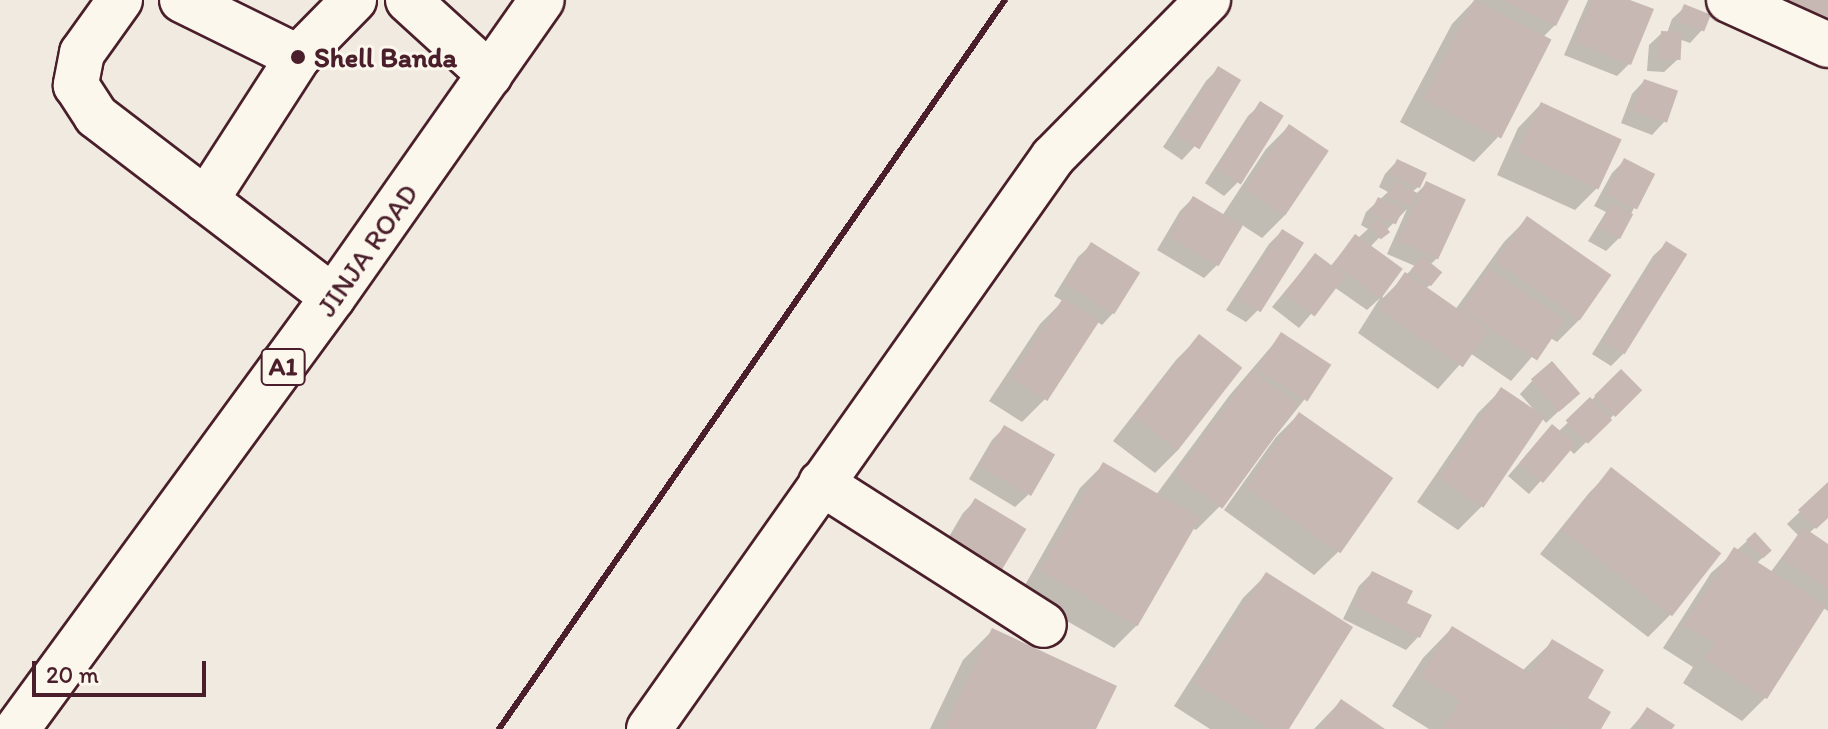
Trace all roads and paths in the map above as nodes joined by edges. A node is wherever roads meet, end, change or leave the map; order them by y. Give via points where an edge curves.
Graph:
1 (120, 0) edge
2 (182, 0) edge
3 (354, 0) edge
4 (408, 0) edge
5 (542, 0) edge
6 (1208, 0) edge
7 (1729, 0) edge
8 (1828, 45) edge
9 (298, 57) junction
10 (490, 75) junction
11 (206, 200) junction
12 (333, 297) junction
13 (821, 483) junction
14 (1044, 625) dead end
15 (17, 729) edge
16 (649, 729) edge

1 - 11 main road via 82,53 76,85 96,116
2 - 9 main road
3 - 9 main road
4 - 10 main road
5 - 10 main road, JINJA ROAD / A1
6 - 13 main road via 1053,157
7 - 8 main road
9 - 11 main road
10 - 12 main road, JINJA ROAD / A1
11 - 12 main road
12 - 15 main road, JINJA ROAD / A1
13 - 14 main road
13 - 16 main road

